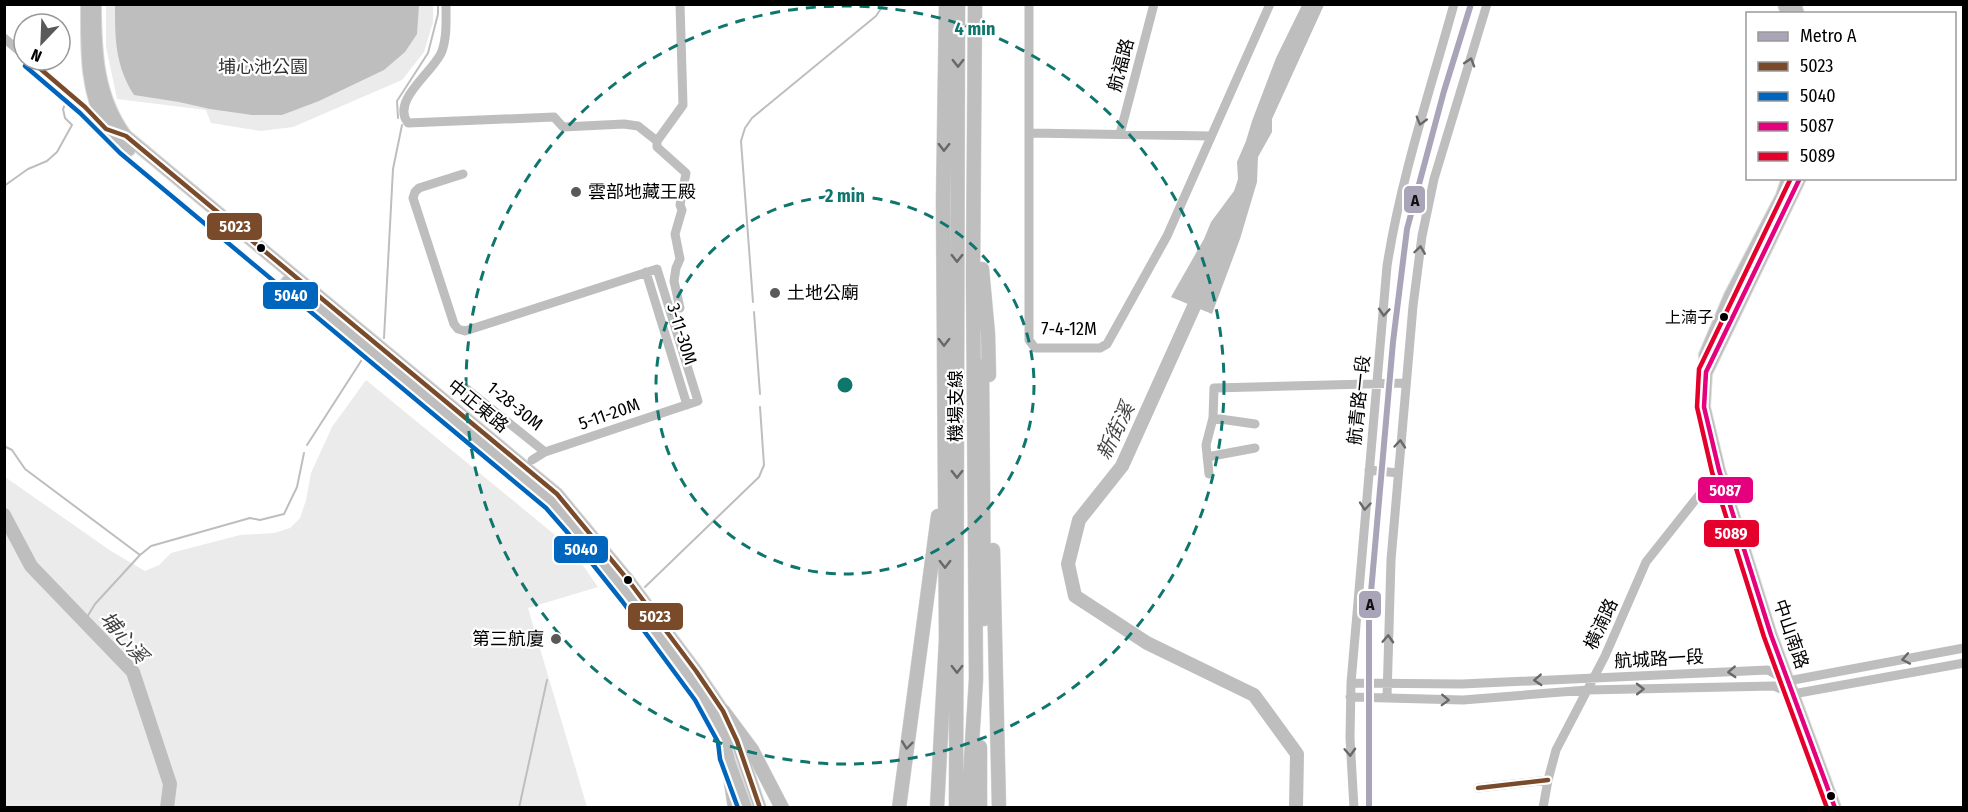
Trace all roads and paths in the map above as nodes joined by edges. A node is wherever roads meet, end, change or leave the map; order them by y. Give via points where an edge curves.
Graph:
1 (87, 4) edge
2 (95, 4) edge
3 (446, 4) edge
4 (680, 4) edge
5 (946, 4) edge
6 (958, 4) edge
7 (975, 4) edge
8 (1029, 4) edge
9 (1154, 4) edge
10 (1270, 4) edge
11 (1454, 4) edge
12 (1486, 4) edge
13 (44, 72) edge
14 (106, 129) junction
15 (1029, 133) junction
16 (1120, 134) junction
17 (126, 136) junction
18 (1211, 136) junction
19 (657, 141) junction
20 (463, 174) dead end
21 (974, 180) junction
22 (1787, 180) edge
23 (1799, 180) edge
24 (982, 269) junction
25 (646, 272) junction
26 (680, 308) dead end
27 (1706, 372) junction
28 (1406, 382) junction
29 (1377, 383) junction
30 (463, 386) dead end
31 (698, 401) joint
32 (687, 405) junction
33 (1214, 417) junction
34 (1255, 424) dead end
35 (1255, 448) dead end
36 (545, 452) junction
37 (1207, 457) junction
38 (532, 460) dead end
39 (1369, 470) junction
40 (1719, 470) junction
41 (1398, 473) junction
42 (1209, 474) dead end
43 (944, 485) junction
44 (1964, 648) edge
45 (1964, 663) edge
46 (1593, 679) junction
47 (1788, 681) junction
48 (1351, 683) junction
49 (1387, 684) junction
50 (1587, 690) junction
51 (1793, 694) junction
52 (1350, 697) junction
53 (1387, 697) junction
54 (723, 711) junction
55 (941, 726) junction
56 (727, 756) junction
57 (1548, 780) junction
58 (1478, 788) dead end
59 (735, 807) edge
60 (746, 807) edge
61 (760, 807) edge
62 (782, 807) edge
63 (899, 807) edge
64 (930, 807) edge
65 (938, 807) edge
66 (956, 807) edge
67 (968, 807) edge
68 (980, 807) edge
69 (999, 807) edge
70 (1354, 807) edge
71 (1543, 807) edge
72 (1835, 807) edge

1 - 14 main road via 87,59 93,95
2 - 17 main road, 中正東路 via 95,50 103,92
3 - 19 street via 443,49 404,105 403,115 408,123 554,117 563,127 638,126
4 - 19 street via 683,105
5 -> 43 highway
6 -> 66 highway, 機場支線
7 - 21 highway, 機場支線
8 - 15 street, 7-4-12M
9 - 16 street, 航福路
10 - 18 street, 7-4-12M
11 -> 29 street, 航青路一段 via 1393,226
28 -> 12 street via 1413,306 1434,179
13 - 14 street
14 - 17 street
14 - 56 main road, 中正東路 via 551,503 621,587 701,696 725,740
15 - 16 street
15 - 18 street, 7-4-12M via 1029,340 1035,348 1104,347 1167,236
16 - 18 street
17 - 54 main road, 中正東路 via 557,494 628,580
19 - 26 street via 657,147 686,173 675,234 680,259 674,281
20 - 25 street via 419,188 413,198 458,329 465,331
21 - 24 highway via 981,223
21 - 67 highway, 機場支線 via 976,679
22 - 27 main road, 中山南路 via 1709,345
23 - 27 main road
24 - 68 highway via 984,603
24 - 69 highway via 988,334
25 - 31 street, 3-11-30M via 657,269
25 - 32 street, 3-11-30M
27 - 40 main road, 中山南路 via 1704,407
28 - 29 street
41 -> 28 street
29 - 33 street via 1214,388
29 - 39 street, 航青路一段
30 - 36 street, 1-28-30M
31 - 32 street, 5-11-20M
32 - 36 street, 5-11-20M
33 - 34 street
33 - 37 street via 1206,445
35 - 37 street
36 - 38 street, 5-11-20M
37 - 42 street
39 - 41 street
39 -> 48 street, 航青路一段
40 - 46 street, 橫湳路 via 1647,562
40 - 47 main road, 中山南路
49 -> 41 street
43 -> 55 highway via 946,640
43 -> 63 highway
44 -> 47 street
45 - 51 street, 航城路一段
47 -> 46 street, 航城路一段 via 1768,670
46 -> 49 street, 航城路一段
46 - 50 street, 橫湳路
47 - 51 main road, 中山南路
48 - 49 street, 航城路一段
48 - 52 street, 航青路一段
49 - 53 street
50 -> 51 street, 航城路一段 via 1774,686
53 -> 50 street, 航城路一段 via 1463,700
50 - 57 street, 橫湳路 via 1556,750
51 - 72 main road, 中山南路
52 - 53 street, 航城路一段
52 -> 70 street, 航青路一段
54 - 61 main road, 中正東路
54 - 62 highway via 752,750
55 - 64 highway
55 - 65 highway
56 - 59 highway
56 - 60 main road, 中正東路
57 - 58 street
57 - 71 street, 橫湳路

